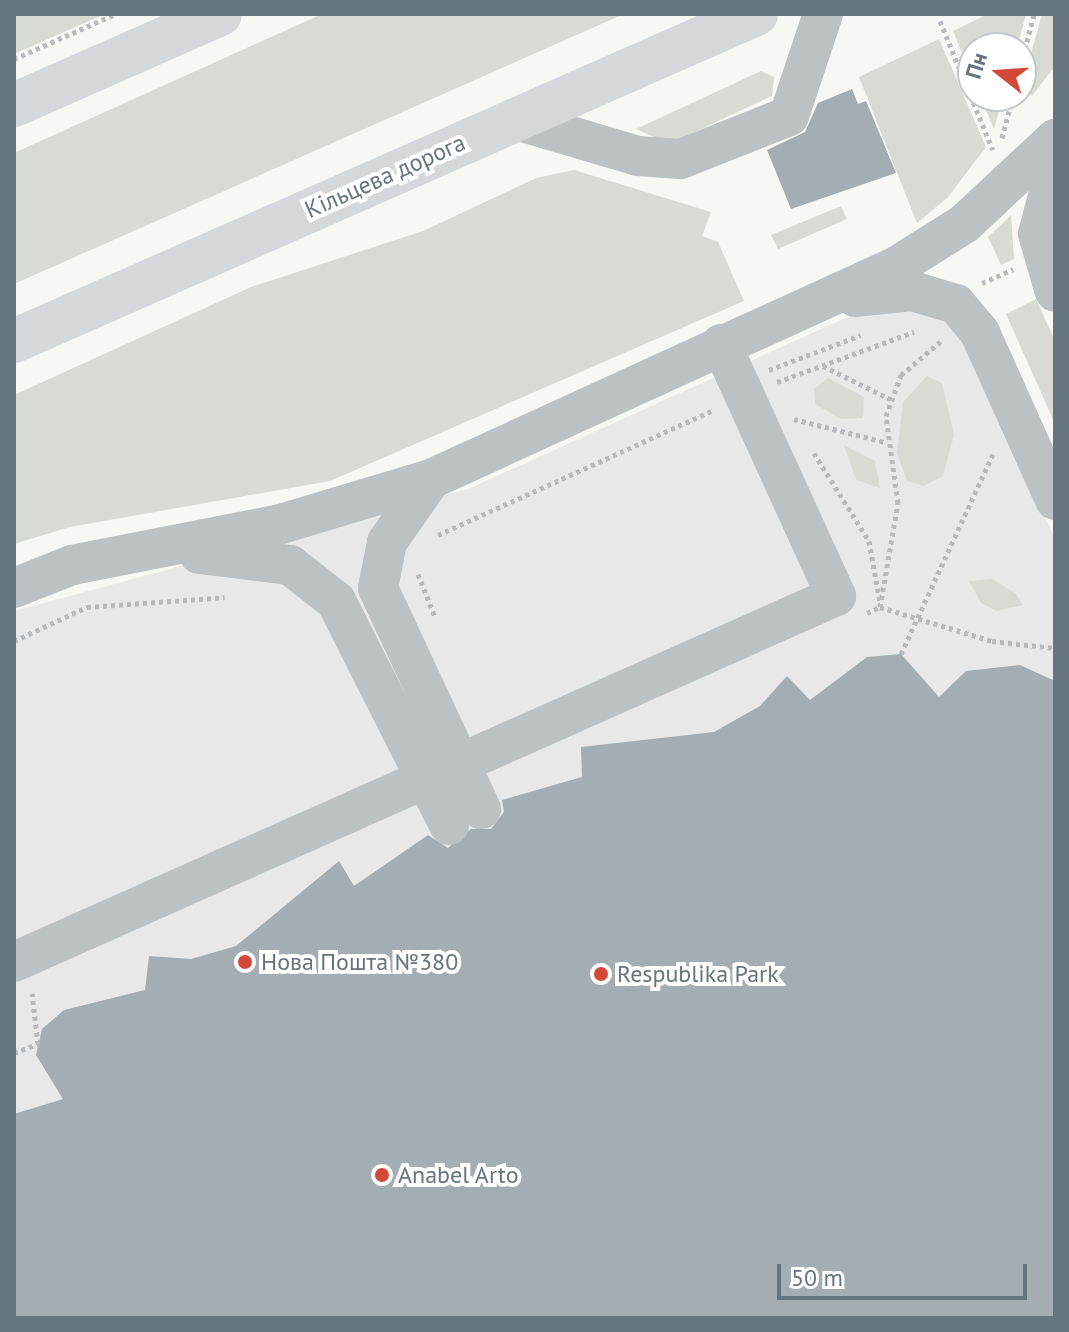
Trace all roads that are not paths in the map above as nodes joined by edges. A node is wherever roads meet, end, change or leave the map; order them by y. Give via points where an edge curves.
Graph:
1 (220, 14) edge
2 (756, 14) edge
3 (823, 14) edge
4 (14, 105) edge
5 (513, 119) junction
6 (1055, 139) edge
7 (1055, 170) edge
8 (1053, 289) edge
9 (823, 300) junction
10 (14, 341) edge
11 (721, 344) junction
12 (431, 479) junction
13 (1055, 500) edge
14 (131, 553) junction
15 (14, 588) edge
16 (443, 770) junction
17 (465, 817) dead end
18 (22, 972) edge

1 - 4 highway
2 - 5 highway, Кільцева дорога
3 - 5 street via 789,116 681,159 638,156
5 - 10 highway, Кільцева дорога
6 - 9 street via 936,243
7 - 8 street via 1038,234
9 - 11 street
9 - 13 street via 912,291 956,304 980,333
11 - 12 street
11 - 16 street via 767,391 836,596
12 - 14 street via 330,512
12 - 16 street via 387,542 378,588
14 - 15 street via 72,565
14 - 16 street via 253,558 307,575 347,619
16 - 17 street
16 - 18 street

